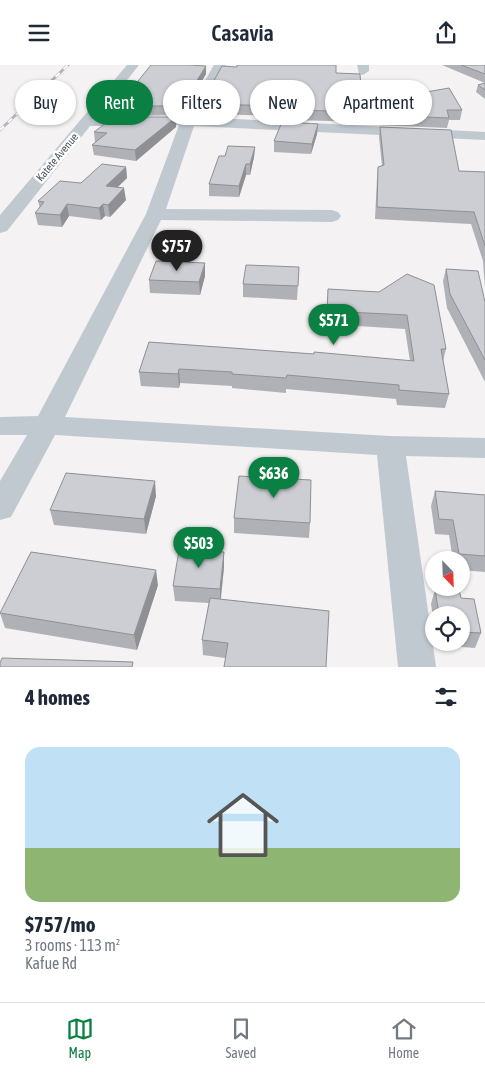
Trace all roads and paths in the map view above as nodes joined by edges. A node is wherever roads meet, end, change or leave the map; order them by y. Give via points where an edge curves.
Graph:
1 (133, 65) edge
2 (220, 65) edge
3 (121, 80) edge
4 (211, 80) edge
5 (86, 122) edge
6 (240, 124) edge
7 (187, 125) edge
8 (485, 136) edge
9 (155, 214) junction
10 (332, 216) dead end
11 (0, 227) edge
12 (47, 425) junction
13 (0, 426) edge
14 (390, 446) junction
15 (485, 448) edge
16 (0, 508) edge
17 (417, 667) edge

1 - 3 street, Katete Avenue
2 - 4 street
5 - 11 street, Katete Avenue
6 - 8 street
7 - 9 street
9 - 10 street
9 - 12 street
12 - 13 street
12 - 14 street
12 - 16 street
14 - 15 street
14 - 17 street

